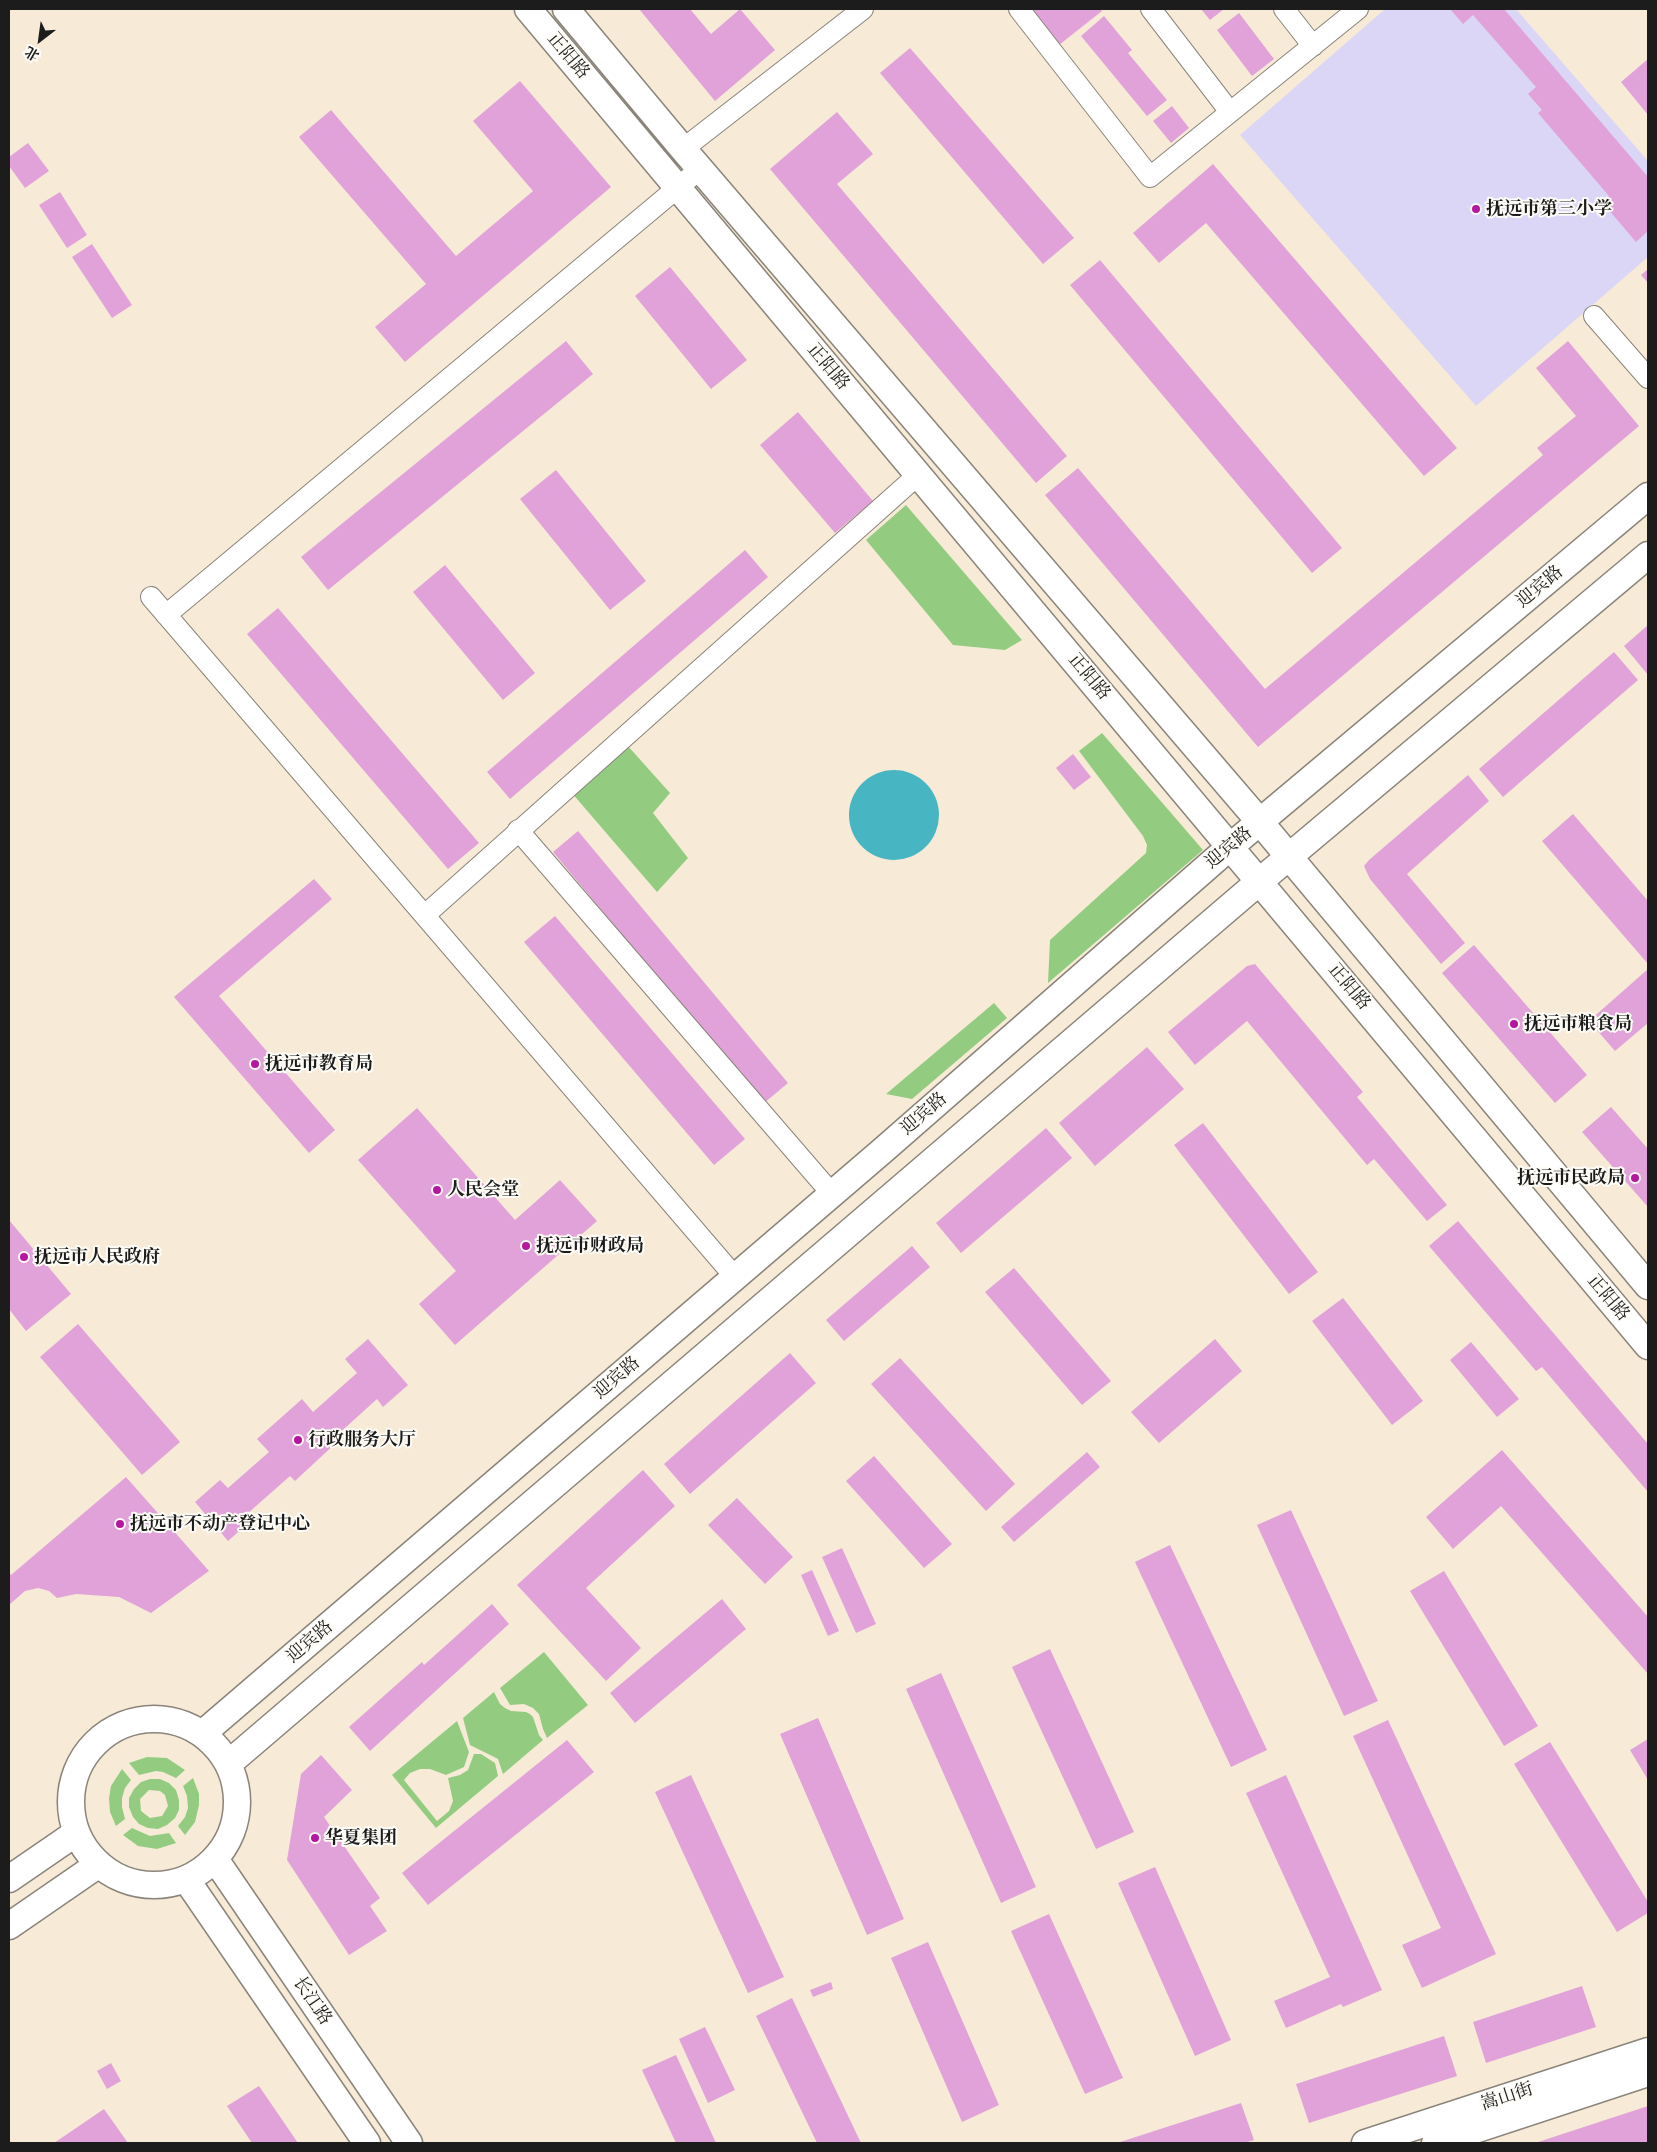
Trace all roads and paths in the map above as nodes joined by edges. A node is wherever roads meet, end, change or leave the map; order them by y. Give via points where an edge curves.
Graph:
1 (528, 9) edge
2 (566, 9) edge
3 (863, 9) edge
4 (1019, 9) edge
5 (1150, 9) edge
6 (1284, 9) edge
7 (1358, 9) edge
8 (1313, 46) junction
9 (1230, 112) junction
10 (682, 149) junction
11 (700, 169) junction
12 (678, 188) junction
13 (1594, 316) dead end
14 (1648, 378) edge
15 (919, 474) junction
16 (1648, 496) edge
17 (1648, 555) edge
18 (151, 597) dead end
19 (166, 615) junction
20 (1260, 822) junction
21 (518, 830) junction
22 (1231, 846) junction
23 (1289, 857) junction
24 (1260, 881) junction
25 (425, 915) junction
26 (832, 1194) junction
27 (735, 1277) junction
28 (1648, 1286) edge
29 (1648, 1346) edge
30 (202, 1734) junction
31 (228, 1764) junction
32 (76, 1833) junction
33 (215, 1859) junction
34 (99, 1864) junction
35 (9, 1879) edge
36 (186, 1879) junction
37 (9, 1926) edge
38 (1648, 2051) edge
39 (1648, 2073) edge
40 (367, 2143) edge
41 (408, 2143) edge
42 (1365, 2143) edge
43 (1435, 2143) edge

1 - 12 main road, 正阳路
2 - 10 main road, 正阳路
3 - 10 street
4 - 9 street via 1150,177
5 - 9 street
6 - 8 street
7 - 8 street
8 - 9 street
10 - 11 main road, 正阳路
11 - 12 street
11 - 20 main road, 正阳路
12 - 15 main road, 正阳路
12 - 19 street
13 - 14 street
15 - 21 street
15 - 22 main road, 正阳路
16 - 20 main road, 迎宾路
17 - 23 main road
18 - 19 street
19 - 25 street
20 - 22 main road, 迎宾路
20 - 23 main road, 正阳路
21 - 25 street
21 - 26 street
22 - 24 main road, 正阳路
22 - 26 main road, 迎宾路
23 - 24 main road
23 - 28 main road, 正阳路
24 - 29 main road, 正阳路
24 - 31 main road
25 - 27 street
26 - 27 main road, 迎宾路
27 - 30 main road, 迎宾路
30 - 31 main road
30 - 32 main road via 184,1724 164,1719 123,1724 104,1734 85,1754 74,1779 71,1806
31 - 33 main road via 238,1803 235,1823
32 - 34 main road
32 - 35 main road
33 - 36 main road
33 - 41 main road, 长江路
34 - 36 main road via 131,1882 168,1884
34 - 37 main road
36 - 40 main road, 长江路
38 - 42 main road, 嵩山街
39 - 43 main road, 嵩山街

